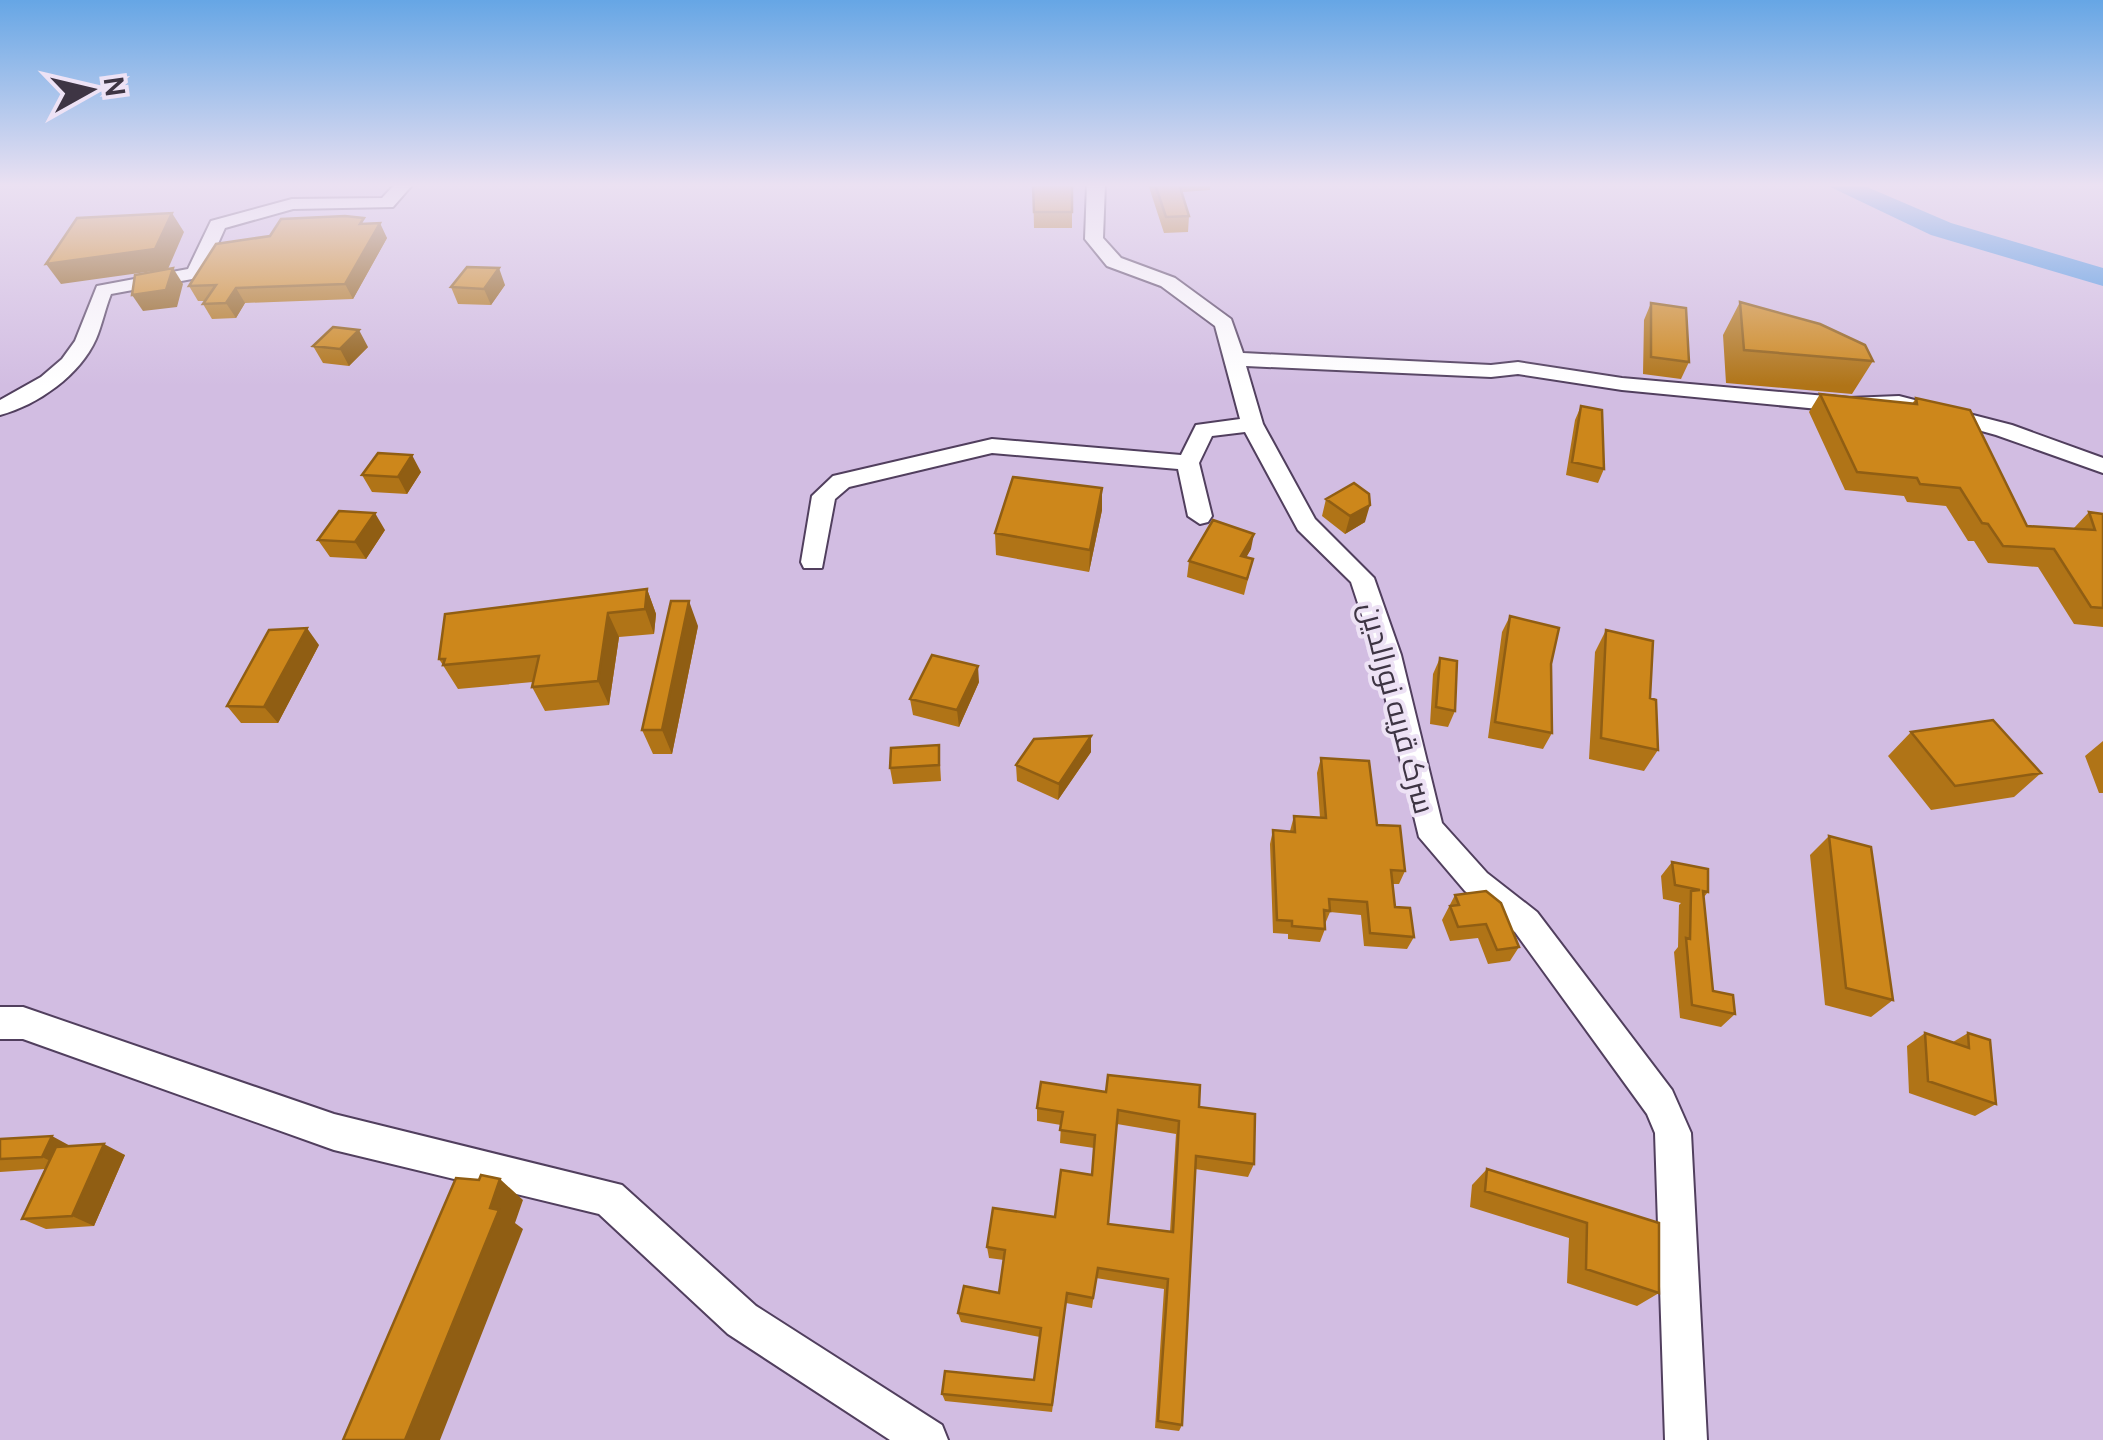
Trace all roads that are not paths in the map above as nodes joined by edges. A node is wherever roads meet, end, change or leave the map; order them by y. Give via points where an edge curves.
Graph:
1 (206, 251) edge
2 (1105, 251) edge
3 (1234, 358) junction
4 (0, 408) edge
5 (1252, 424) junction
6 (1188, 463) junction
7 (2103, 466) edge
8 (1200, 516) dead end
9 (813, 562) dead end
10 (0, 1023) edge
11 (928, 1440) edge
12 (1686, 1440) edge

1 - 4 street via 196,273 104,290 71,361
2 - 3 street, سرک قریه نورالدین via 1114,262 1192,296 1224,323
3 - 5 street, سرک قریه نورالدین
3 - 7 street via 1518,368 1850,405 1899,402
5 - 6 street via 1204,430
5 - 12 street, سرک قریه نورالدین via 1306,524 1362,578 1430,828 1476,882 1526,922 1660,1102 1673,1133
6 - 8 street
6 - 9 street via 992,446 840,480 824,496
10 - 11 street via 23,1024 334,1132 610,1198 742,1320

